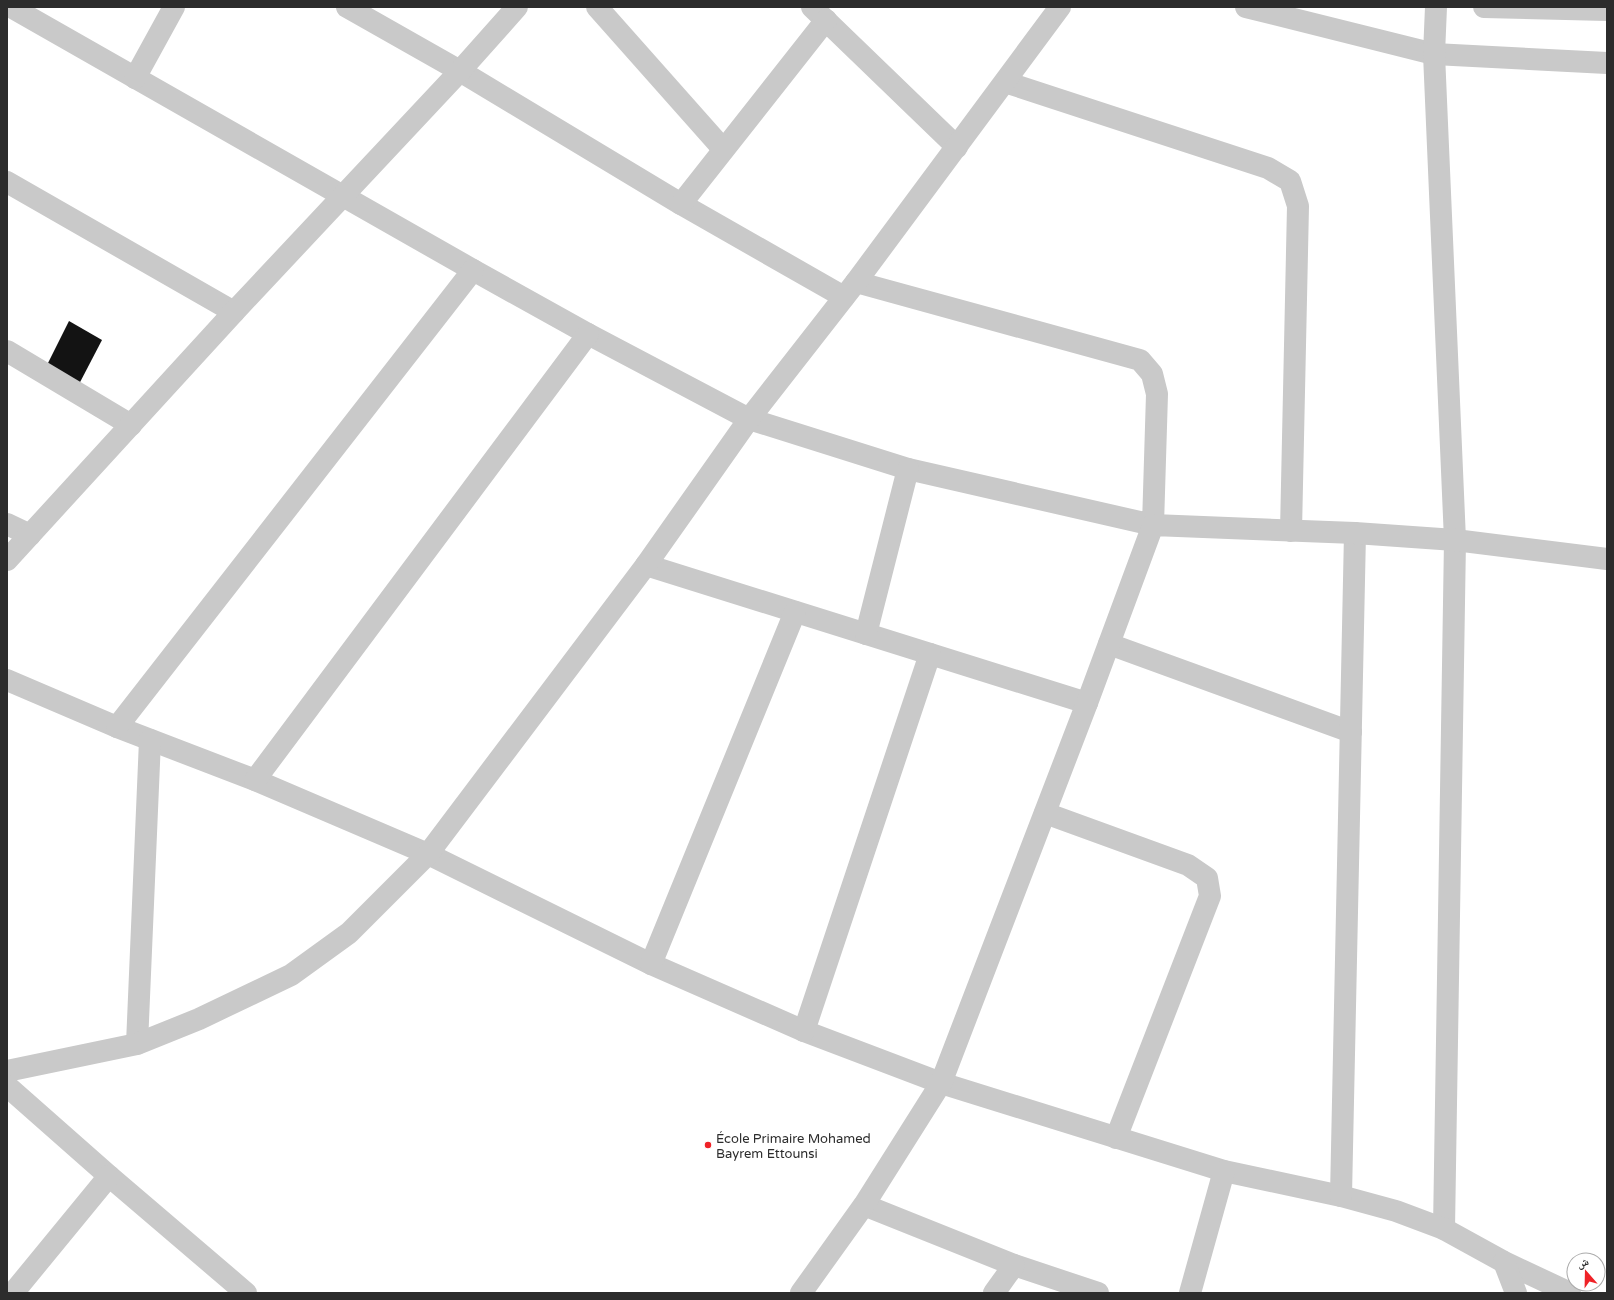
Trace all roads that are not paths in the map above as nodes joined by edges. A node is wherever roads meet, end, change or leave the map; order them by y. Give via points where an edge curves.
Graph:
1 (11, 7) edge
2 (174, 7) edge
3 (347, 7) edge
4 (517, 7) edge
5 (597, 7) edge
6 (1060, 7) edge
7 (1246, 7) edge
8 (1436, 7) edge
9 (1484, 7) edge
10 (1607, 10) edge
11 (819, 14) edge
12 (1434, 54) junction
13 (1607, 64) edge
14 (460, 71) junction
15 (135, 78) junction
16 (1004, 82) junction
17 (957, 146) junction
18 (724, 149) junction
19 (7, 182) edge
20 (342, 196) junction
21 (681, 204) junction
22 (473, 270) junction
23 (850, 289) junction
24 (234, 312) junction
25 (588, 334) junction
26 (7, 351) edge
27 (749, 419) junction
28 (131, 425) junction
29 (908, 469) junction
30 (7, 524) edge
31 (1153, 525) junction
32 (1292, 531) junction
33 (1355, 533) junction
34 (30, 535) junction
35 (1455, 540) junction
36 (1607, 559) edge
37 (7, 560) edge
38 (646, 565) junction
39 (795, 612) junction
40 (866, 634) junction
41 (1109, 644) junction
42 (930, 654) junction
43 (7, 680) edge
44 (1087, 703) junction
45 (117, 727) junction
46 (1351, 732) junction
47 (150, 740) junction
48 (255, 780) junction
49 (1045, 813) junction
50 (428, 854) junction
51 (651, 964) junction
52 (804, 1031) junction
53 (137, 1044) junction
54 (7, 1071) edge
55 (941, 1083) junction
56 (7, 1086) edge
57 (1116, 1138) junction
58 (1224, 1171) junction
59 (109, 1176) junction
60 (1341, 1196) junction
61 (864, 1205) junction
62 (1444, 1229) junction
63 (1504, 1262) junction
64 (1014, 1265) junction
65 (13, 1293) edge
66 (245, 1293) edge
67 (801, 1293) edge
68 (994, 1293) edge
69 (1098, 1293) edge
70 (1190, 1293) edge
71 (1516, 1293) edge
72 (1570, 1293) edge

1 - 15 street
2 - 15 street
3 - 14 street
4 - 14 street
5 - 18 street
6 - 16 street
7 - 12 street
8 - 12 street
9 - 10 street
11 - 17 street
11 - 18 street
12 - 13 street
12 - 35 street
14 - 20 street
14 - 21 street
15 - 20 street
16 - 17 street
16 - 32 street via 1268,168 1290,181 1298,206
17 - 23 street
18 - 21 street
19 - 24 street
20 - 22 street
20 - 24 street
21 - 23 street
22 - 25 street
22 - 45 street
23 - 27 street
23 - 31 street via 1140,360 1152,374 1157,394
24 - 28 street
25 - 27 street
25 - 48 street
26 - 28 street
27 - 29 street
27 - 38 street
28 - 34 street
29 - 31 street
29 - 40 street
30 - 34 street
31 - 32 street
31 - 41 street
32 - 33 street
33 - 35 street
33 - 46 street
34 - 37 street
35 - 36 street
35 - 62 street
38 - 39 street
38 - 50 street
39 - 40 street
39 - 51 street
40 - 42 street
41 - 44 street
41 - 46 street
42 - 44 street
42 - 52 street
43 - 45 street
44 - 49 street
45 - 47 street
46 - 60 street
47 - 48 street
47 - 53 street
48 - 50 street
49 - 55 street
49 - 57 street via 1188,865 1207,878 1210,896
50 - 51 street
50 - 53 street via 349,933 291,975 199,1019
51 - 52 street
52 - 55 street
53 - 54 street
55 - 57 street
55 - 61 street
56 - 59 street
57 - 58 street
58 - 60 street
58 - 70 street
59 - 65 street
59 - 66 street
60 - 62 street via 1396,1211
61 - 64 street
61 - 67 street
62 - 63 street
63 - 71 street
63 - 72 street
64 - 68 street
64 - 69 street

